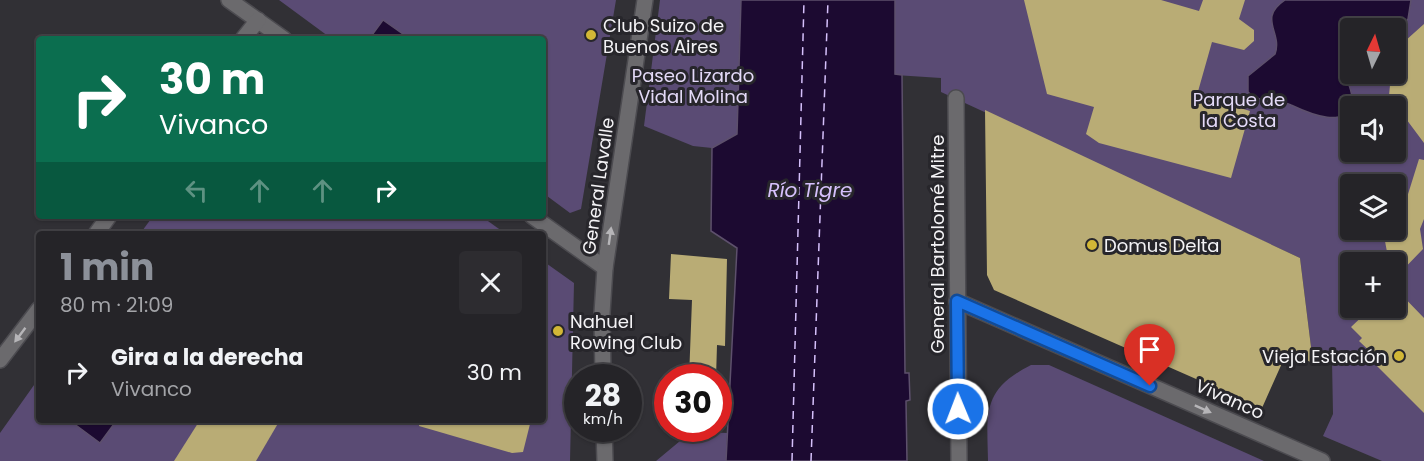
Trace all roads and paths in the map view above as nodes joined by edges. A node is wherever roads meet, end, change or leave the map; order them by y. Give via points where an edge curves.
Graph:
1 (229, 0) edge
2 (645, 0) edge
3 (258, 20) junction
4 (245, 36) edge
5 (280, 36) edge
6 (956, 98) dead end
7 (536, 219) edge
8 (605, 268) junction
9 (957, 301) junction
10 (36, 313) edge
11 (0, 360) edge
12 (603, 364) edge
13 (604, 442) edge
14 (605, 461) edge
15 (959, 461) edge
16 (1322, 461) edge

1 - 3 street
8 -> 2 street, General Lavalle
3 - 4 street
3 - 5 street
6 - 9 street, General Bartolomé Mitre
7 - 8 street
8 - 12 street, General Lavalle
9 - 15 street, General Bartolomé Mitre
9 -> 16 street, Vivanco
10 -> 11 street
13 - 14 street

